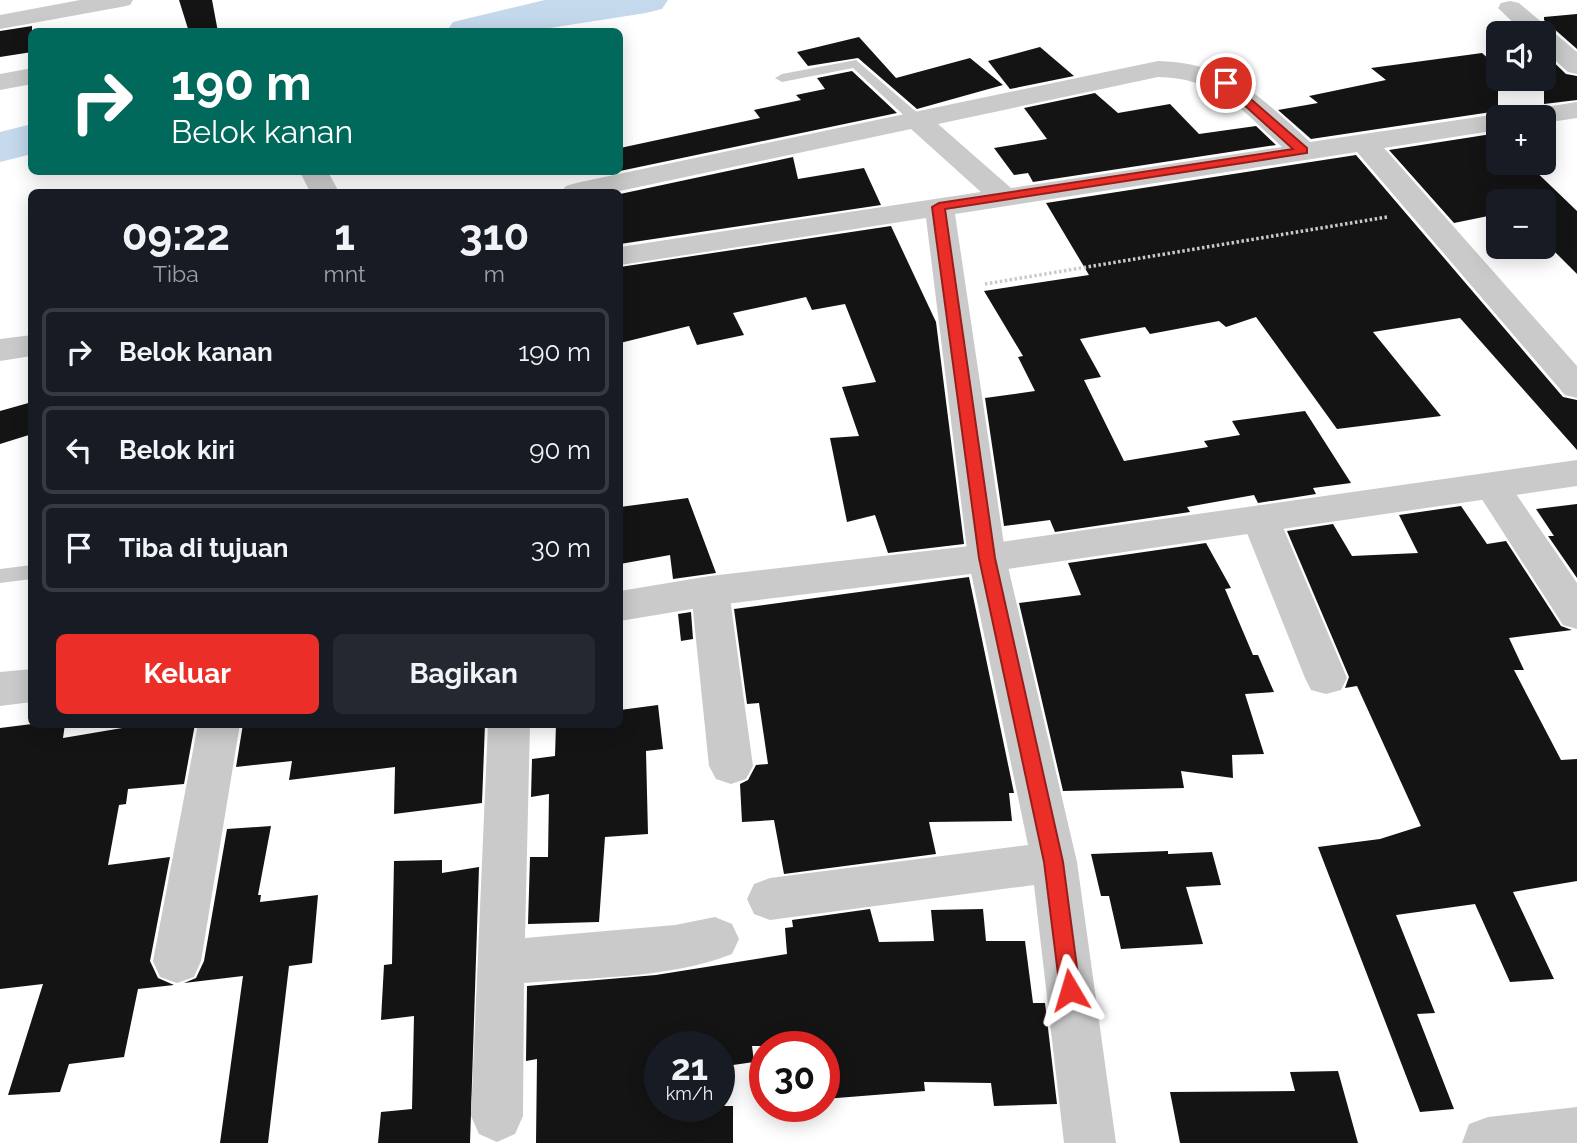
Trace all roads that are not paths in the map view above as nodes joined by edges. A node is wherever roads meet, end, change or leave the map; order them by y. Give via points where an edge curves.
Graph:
1 (123, 7) edge
2 (1510, 8) dead end
3 (1525, 21) edge
4 (0, 22) edge
5 (1556, 48) edge
6 (1577, 66) edge
7 (28, 77) edge
8 (782, 78) dead end
9 (0, 82) edge
10 (1577, 110) edge
11 (1556, 113) edge
12 (916, 119) junction
13 (1486, 124) edge
14 (1364, 142) junction
15 (1303, 151) junction
16 (590, 189) edge
17 (1004, 197) junction
18 (939, 207) junction
19 (623, 256) edge
20 (28, 346) edge
21 (0, 350) edge
22 (1577, 387) edge
23 (1577, 474) edge
24 (1492, 487) junction
25 (1260, 518) junction
26 (987, 558) junction
27 (28, 572) edge
28 (0, 576) edge
29 (710, 591) junction
30 (623, 606) edge
31 (1577, 614) edge
32 (1326, 678) dead end
33 (28, 686) edge
34 (0, 689) edge
35 (218, 728) edge
36 (509, 728) edge
37 (731, 766) dead end
38 (1054, 862) junction
39 (770, 899) dead end
40 (715, 939) dead end
41 (177, 961) dead end
42 (500, 963) junction
43 (497, 1116) dead end
44 (1577, 1133) edge
45 (1504, 1142) edge
46 (1090, 1143) edge

1 - 4 street
2 - 3 street
5 - 6 street
7 - 9 street
8 - 12 lane via 856,64
10 - 11 street
12 - 15 street via 1178,68 1226,83
12 - 16 street
12 - 17 street
13 - 14 street
14 - 15 street
14 - 22 street
15 - 17 street
17 - 18 street
18 - 19 street
18 - 26 street
20 - 21 street
23 - 24 street
24 - 25 street
24 - 31 street
25 - 26 street
25 - 32 street
26 - 29 street
26 - 38 street
27 - 28 lane
29 - 30 street
29 - 37 street
33 - 34 street
35 - 41 street
36 - 42 street
38 - 39 street
38 - 46 street
40 - 42 street via 675,947
42 - 43 street
44 - 45 street

